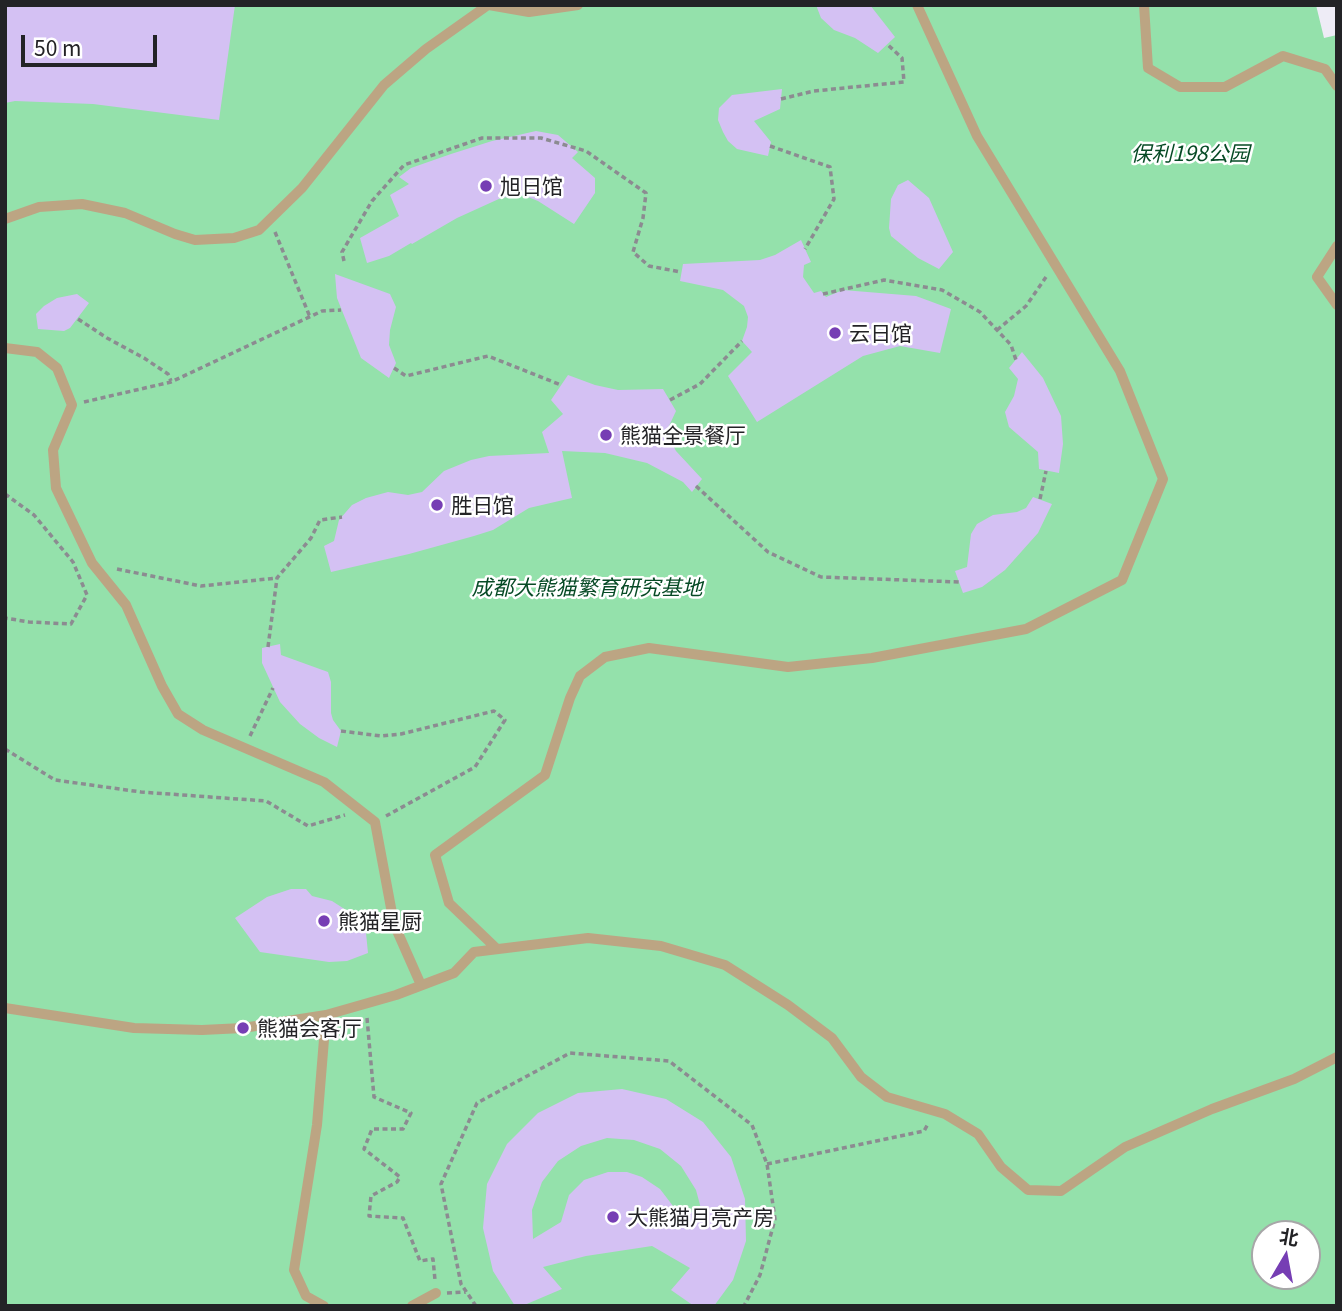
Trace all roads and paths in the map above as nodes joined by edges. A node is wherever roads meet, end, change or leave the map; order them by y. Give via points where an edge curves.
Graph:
1 (489, 5) edge
2 (578, 5) edge
3 (916, 5) edge
4 (1144, 5) edge
5 (887, 44) dead end
6 (1337, 86) edge
7 (781, 99) dead end
8 (770, 146) dead end
9 (5, 219) edge
10 (270, 220) junction
11 (1337, 246) edge
12 (805, 249) dead end
13 (344, 261) dead end
14 (1055, 263) junction
15 (681, 272) dead end
16 (823, 294) dead end
17 (1337, 305) edge
18 (341, 310) dead end
19 (310, 317) junction
20 (78, 319) dead end
21 (997, 330) junction
22 (742, 341) dead end
23 (5, 348) edge
24 (1016, 360) dead end
25 (394, 368) dead end
26 (171, 382) junction
27 (561, 385) dead end
28 (670, 400) dead end
29 (72, 405) junction
30 (1046, 471) dead end
31 (696, 486) dead end
32 (5, 494) edge
33 (1040, 499) dead end
34 (342, 517) dead end
35 (88, 554) junction
36 (277, 578) junction
37 (959, 582) dead end
38 (5, 618) edge
39 (268, 647) dead end
40 (273, 688) dead end
41 (341, 731) dead end
42 (244, 748) junction
43 (5, 749) edge
44 (361, 810) junction
45 (375, 822) junction
46 (497, 949) junction
47 (421, 985) junction
48 (365, 1004) junction
49 (5, 1008) edge
50 (326, 1015) junction
51 (1337, 1057) edge
52 (936, 1111) junction
53 (766, 1164) junction
54 (436, 1293) joint
55 (324, 1306) edge
56 (412, 1306) edge
57 (475, 1306) edge
58 (744, 1306) edge

1 - 2 lane via 529,12
1 - 10 lane via 384,85 302,188
3 - 14 lane via 977,136
4 - 6 lane via 1148,68 1180,87 1226,87 1283,56 1325,69
5 - 7 path via 902,58 904,82
8 - 12 path via 830,167 834,199
9 - 10 lane via 39,207 82,204 209,241 260,230
10 - 19 path
11 - 17 lane via 1317,277
13 - 15 path via 342,252 372,201 404,165 482,138 541,138 586,151 646,193 633,253 649,266
14 - 21 path via 1026,306
14 - 46 lane via 1119,371 1163,479 1122,580 1026,629 872,658 788,667 649,648 605,657 580,676 545,775 435,855 449,903
16 - 21 path via 884,280 942,290 980,312
18 - 19 path
19 - 26 path
20 - 26 path via 168,374
21 - 24 path via 1011,345
22 - 28 path via 700,384
23 - 29 lane via 37,352 57,368
25 - 27 path via 406,376 488,356
26 - 29 path
29 - 35 lane via 53,450 56,488
30 - 33 path
31 - 37 path via 768,552 821,577
32 - 38 path via 33,515 73,562 87,595 71,624
34 - 36 path via 320,520
35 - 36 path via 130,574 201,586
35 - 42 lane via 125,605 178,714
36 - 39 path
40 - 42 path
41 - 45 path via 401,734 494,711 505,720 475,767
42 - 44 lane via 324,782
43 - 44 path via 55,780 266,801 308,826
44 - 45 lane
45 - 47 lane via 394,924
46 - 47 lane via 474,953 454,972
46 - 52 lane via 588,938 661,946 725,965 832,1038 862,1077 887,1097
47 - 48 lane
48 - 50 lane
48 - 54 path via 373,1097 411,1113 403,1129 372,1129 364,1149 400,1177 372,1196 369,1216 403,1218 420,1261 433,1259
49 - 50 lane via 134,1028 202,1030
50 - 55 lane via 317,1125 294,1270 306,1296
51 - 52 lane via 1125,1147 1061,1191 1028,1189 1001,1167 978,1134
52 - 53 path via 924,1131
53 - 57 path via 752,1125 669,1061 570,1053 477,1103 440,1184 461,1284
53 - 58 path via 775,1219 760,1275
54 - 56 lane

